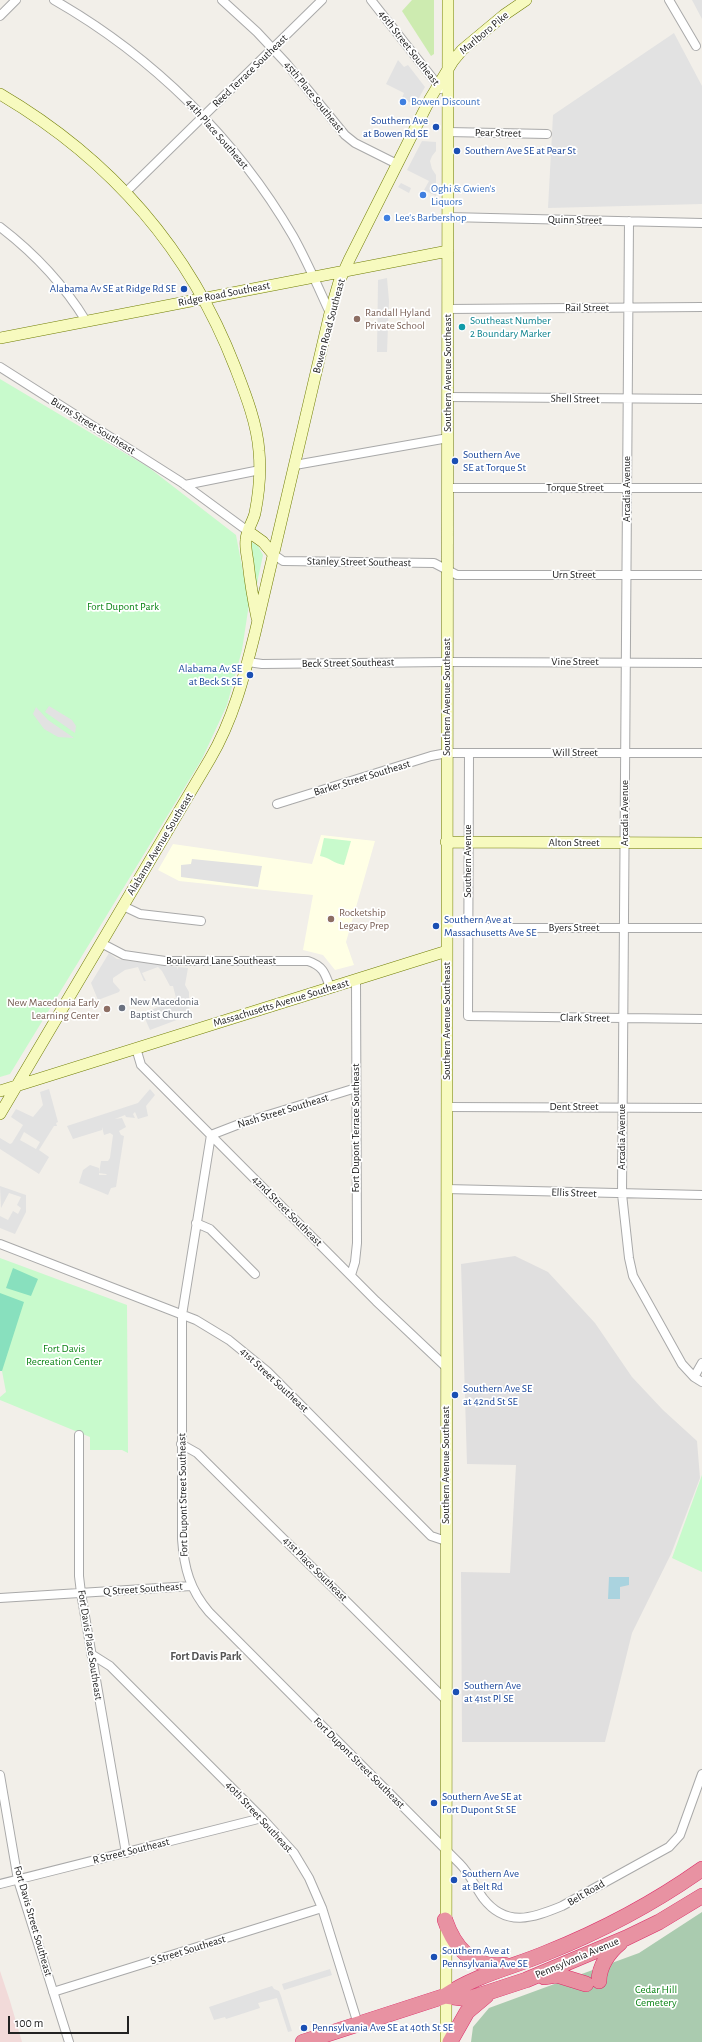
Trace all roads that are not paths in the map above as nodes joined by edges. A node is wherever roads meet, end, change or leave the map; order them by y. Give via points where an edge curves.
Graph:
1 (16, 0) edge
2 (54, 0) edge
3 (222, 0) edge
4 (322, 0) edge
5 (371, 0) edge
6 (448, 0) edge
7 (526, 0) edge
8 (669, 0) edge
9 (0, 16) edge
10 (696, 46) dead end
11 (273, 48) junction
12 (446, 71) junction
13 (438, 85) junction
14 (0, 94) edge
15 (447, 96) junction
16 (203, 116) junction
17 (448, 132) junction
18 (547, 134) dead end
19 (398, 164) junction
20 (126, 192) junction
21 (448, 217) junction
22 (629, 221) junction
23 (702, 223) edge
24 (0, 227) edge
25 (448, 251) junction
26 (344, 271) junction
27 (313, 277) junction
28 (204, 298) junction
29 (702, 307) edge
30 (628, 308) junction
31 (448, 309) junction
32 (330, 313) junction
33 (86, 321) junction
34 (0, 338) edge
35 (0, 367) edge
36 (448, 398) junction
37 (628, 399) junction
38 (702, 399) edge
39 (448, 438) junction
40 (295, 465) junction
41 (260, 470) junction
42 (185, 485) junction
43 (448, 488) junction
44 (627, 488) junction
45 (702, 488) edge
46 (249, 532) junction
47 (273, 554) junction
48 (447, 570) junction
49 (627, 575) junction
50 (702, 575) edge
51 (258, 622) junction
52 (248, 662) junction
53 (447, 662) junction
54 (626, 662) junction
55 (702, 663) edge
56 (702, 752) edge
57 (447, 753) junction
58 (469, 753) junction
59 (626, 753) junction
60 (277, 804) dead end
61 (446, 842) junction
62 (468, 842) junction
63 (625, 843) junction
64 (702, 843) edge
65 (123, 906) junction
66 (201, 921) dead end
67 (447, 928) junction
68 (468, 928) junction
69 (624, 928) junction
70 (702, 928) edge
71 (101, 943) junction
72 (447, 951) junction
73 (356, 979) junction
74 (330, 987) junction
75 (468, 1016) joint
76 (623, 1019) junction
77 (702, 1019) edge
78 (136, 1048) junction
79 (17, 1086) junction
80 (356, 1088) junction
81 (0, 1091) edge
82 (447, 1107) junction
83 (623, 1107) junction
84 (702, 1108) edge
85 (0, 1114) edge
86 (211, 1135) junction
87 (446, 1189) junction
88 (622, 1194) junction
89 (702, 1195) edge
90 (196, 1223) junction
91 (0, 1244) edge
92 (255, 1274) dead end
93 (351, 1276) junction
94 (182, 1315) junction
95 (702, 1363) edge
96 (446, 1367) junction
97 (694, 1377) junction
98 (702, 1382) edge
99 (79, 1435) dead end
100 (182, 1444) junction
101 (446, 1541) junction
102 (191, 1586) junction
103 (81, 1593) junction
104 (0, 1598) edge
105 (91, 1654) junction
106 (445, 1699) junction
107 (702, 1774) edge
108 (0, 1775) edge
109 (262, 1818) junction
110 (445, 1850) junction
111 (126, 1853) junction
112 (702, 1869) edge
113 (18, 1880) junction
114 (0, 1884) edge
115 (670, 1890) junction
116 (702, 1896) edge
117 (322, 1908) junction
118 (681, 1908) junction
119 (445, 1920) junction
120 (626, 1938) junction
121 (522, 1963) junction
122 (526, 1980) junction
123 (493, 1990) junction
124 (53, 1992) junction
125 (445, 1996) junction
126 (358, 2024) junction
127 (69, 2042) edge
128 (303, 2042) edge
129 (446, 2042) edge
130 (450, 2042) edge

1 - 9 street
2 - 16 street, 44th Place Southeast via 94,24 128,49
3 - 11 street, 45th Place Southeast
4 - 11 street, Reed Terrace Southeast
5 - 13 street, 46th Street Southeast
6 - 12 main road, Southern Avenue Southeast
7 - 12 main road, Marlboro Pike via 462,50
8 - 10 street
11 - 16 street, Reed Terrace Southeast
11 - 19 street, 45th Place Southeast via 345,135 355,143
12 - 13 main road, Bowen Road Southeast
12 - 15 main road, Southern Avenue Southeast
13 - 15 street, 46th Street Southeast
13 - 19 main road, Bowen Road Southeast
14 - 20 main road via 66,138
15 - 17 main road, Southern Avenue Southeast
16 - 20 street, Reed Terrace Southeast
16 - 27 street, 44th Place Southeast via 230,146 264,191 293,236
17 - 18 street, Pear Street
17 - 21 main road, Southern Avenue Southeast
19 - 26 main road, Bowen Road Southeast
20 - 28 main road via 164,238
21 - 22 street, Quinn Street
21 - 25 main road, Southern Avenue Southeast
22 - 23 street, Quinn Street
22 - 30 street, Arcadia Avenue
24 - 33 street via 50,273
25 - 26 main road, Ridge Road Southeast
25 - 31 main road, Southern Avenue Southeast
26 - 27 main road, Ridge Road Southeast
26 - 32 main road, Bowen Road Southeast
27 - 28 main road, Ridge Road Southeast
27 - 32 street, 44th Place Southeast
28 - 33 main road, Ridge Road Southeast
28 - 41 main road via 226,344 244,391 258,443
29 - 30 street, Rail Street
30 - 31 street, Rail Street
30 - 37 street, Arcadia Avenue
31 - 36 main road, Southern Avenue Southeast
32 - 40 main road, Bowen Road Southeast
33 - 34 main road, Ridge Road Southeast
35 - 42 street, Burns Street Southeast
36 - 37 street, Shell Street
36 - 39 main road, Southern Avenue Southeast
37 - 38 street, Shell Street
37 - 44 street, Arcadia Avenue
39 - 40 street
39 - 43 main road, Southern Avenue Southeast
40 - 47 main road, Bowen Road Southeast
41 - 42 street
41 - 46 main road
42 - 46 street, Burns Street Southeast
43 - 44 street, Torque Street
43 - 48 main road, Southern Avenue Southeast
44 - 45 street, Torque Street
44 - 49 street, Arcadia Avenue
46 - 47 main road, Burns Street Southeast via 263,542
46 - 51 main road via 246,545 251,591
47 - 48 street, Stanley Street Southeast via 283,561 432,563
47 - 51 main road, Alabama Avenue Southeast
48 - 49 street, Urn Street via 457,575
48 - 53 main road, Southern Avenue Southeast
49 - 50 street, Urn Street
49 - 54 street, Arcadia Avenue
51 - 52 main road, Alabama Avenue Southeast
52 - 53 street, Beck Street Southeast
52 - 65 main road, Alabama Avenue Southeast via 233,709 214,751
53 - 54 street, Vine Street
53 - 57 main road, Southern Avenue Southeast
54 - 55 street, Vine Street
54 - 59 street, Arcadia Avenue
56 - 59 street, Will Street
57 - 58 street, Will Street
57 - 60 street, Barker Street Southeast
57 - 61 main road, Southern Avenue Southeast
58 - 59 street, Will Street
58 - 62 street, Southern Avenue
59 - 63 street, Arcadia Avenue
61 - 62 main road, Alton Street
61 - 67 main road, Southern Avenue Southeast
62 - 63 main road, Alton Street
62 - 68 street, Southern Avenue
63 - 64 main road, Alton Street
63 - 69 street, Arcadia Avenue
65 - 66 street via 140,914
65 - 71 main road, Alabama Avenue Southeast
67 - 68 street, Byers Street
67 - 72 main road, Southern Avenue Southeast
68 - 69 street, Byers Street
68 - 75 street, Southern Avenue
69 - 70 street, Byers Street
69 - 76 street, Arcadia Avenue
71 - 74 street, Boulevard Lane Southeast via 124,955 165,961 308,961 318,964 326,975
71 - 79 main road, Alabama Avenue Southeast
72 - 73 main road, Massachusetts Avenue Southeast
72 - 82 main road, Southern Avenue Southeast
73 - 74 main road, Massachusetts Avenue Southeast
73 - 80 street, Fort Dupont Terrace Southeast
74 - 78 main road, Massachusetts Avenue Southeast
75 - 76 street, Clark Street
76 - 77 street, Clark Street
76 - 83 street, Arcadia Avenue
78 - 79 main road, Massachusetts Avenue Southeast
78 - 86 street, 42nd Street Southeast via 141,1065
79 - 81 main road, Massachusetts Avenue Southeast
79 - 85 main road, Alabama Avenue Southeast
80 - 86 street, Nash Street Southeast
80 - 93 street, Fort Dupont Terrace Southeast via 357,1243
82 - 83 street, Dent Street
82 - 87 main road, Southern Avenue Southeast
83 - 84 street, Dent Street
83 - 88 street, Arcadia Avenue
86 - 90 street, Fort Dupont Street Southeast
86 - 93 street, 42nd Street Southeast
87 - 88 street, Ellis Street
87 - 96 main road, Southern Avenue Southeast
88 - 89 street, Ellis Street
88 - 97 street, Arcadia Avenue via 633,1276 682,1364
90 - 92 street via 210,1229
90 - 94 street, Fort Dupont Street Southeast
91 - 94 street, 41st Street Southeast
93 - 96 street, 42nd Street Southeast
94 - 100 street, Fort Dupont Street Southeast
94 - 101 street, 41st Street Southeast via 213,1330 254,1359 431,1536
95 - 97 street
96 - 101 main road, Southern Avenue Southeast
97 - 98 street, Arcadia Avenue
99 - 103 street, Fort Davis Place Southeast
100 - 102 street, Fort Dupont Street Southeast via 182,1539 186,1571
100 - 106 street, 41st Place Southeast via 197,1453
101 - 106 main road, Southern Avenue Southeast
102 - 103 street, Q Street Southeast
102 - 110 street, Fort Dupont Street Southeast via 209,1612
103 - 104 street, Q Street Southeast
103 - 105 street, Fort Davis Place Southeast
105 - 109 street, 40th Street Southeast via 110,1666
105 - 111 street, Fort Davis Place Southeast
106 - 110 main road, Southern Avenue Southeast
107 - 110 street, Belt Road via 688,1818 680,1835 672,1844 562,1906 533,1918 514,1918 495,1910 484,1899 464,1868
108 - 113 street, Fort Davis Street Southeast
109 - 111 street, R Street Southeast
109 - 117 street, 40th Street Southeast via 298,1860 312,1883
110 - 119 main road, Southern Avenue Southeast
111 - 113 street, R Street Southeast
112 - 115 highway, Pennsylvania Avenue
113 - 114 street, R Street Southeast
113 - 124 street, Fort Davis Street Southeast
115 - 118 highway
115 - 121 highway, Pennsylvania Avenue via 609,1925
116 - 118 highway, Pennsylvania Avenue
117 - 124 street, S Street Southeast
117 - 126 street, 40th Street Southeast
118 - 120 highway, Pennsylvania Avenue
119 - 121 highway via 458,1946 478,1963 496,1966
119 - 125 main road, Southern Avenue Southeast
120 - 122 highway, Pennsylvania Avenue
120 - 122 highway via 612,1950 593,1982 557,1975
121 - 125 highway, Pennsylvania Avenue via 465,1982
122 - 123 highway, Pennsylvania Avenue
123 - 125 highway, Pennsylvania Avenue via 468,1999
123 - 130 highway via 467,2012
124 - 127 street, Fort Davis Street Southeast
125 - 126 highway
125 - 129 main road, Southern Avenue Southeast
126 - 128 highway

